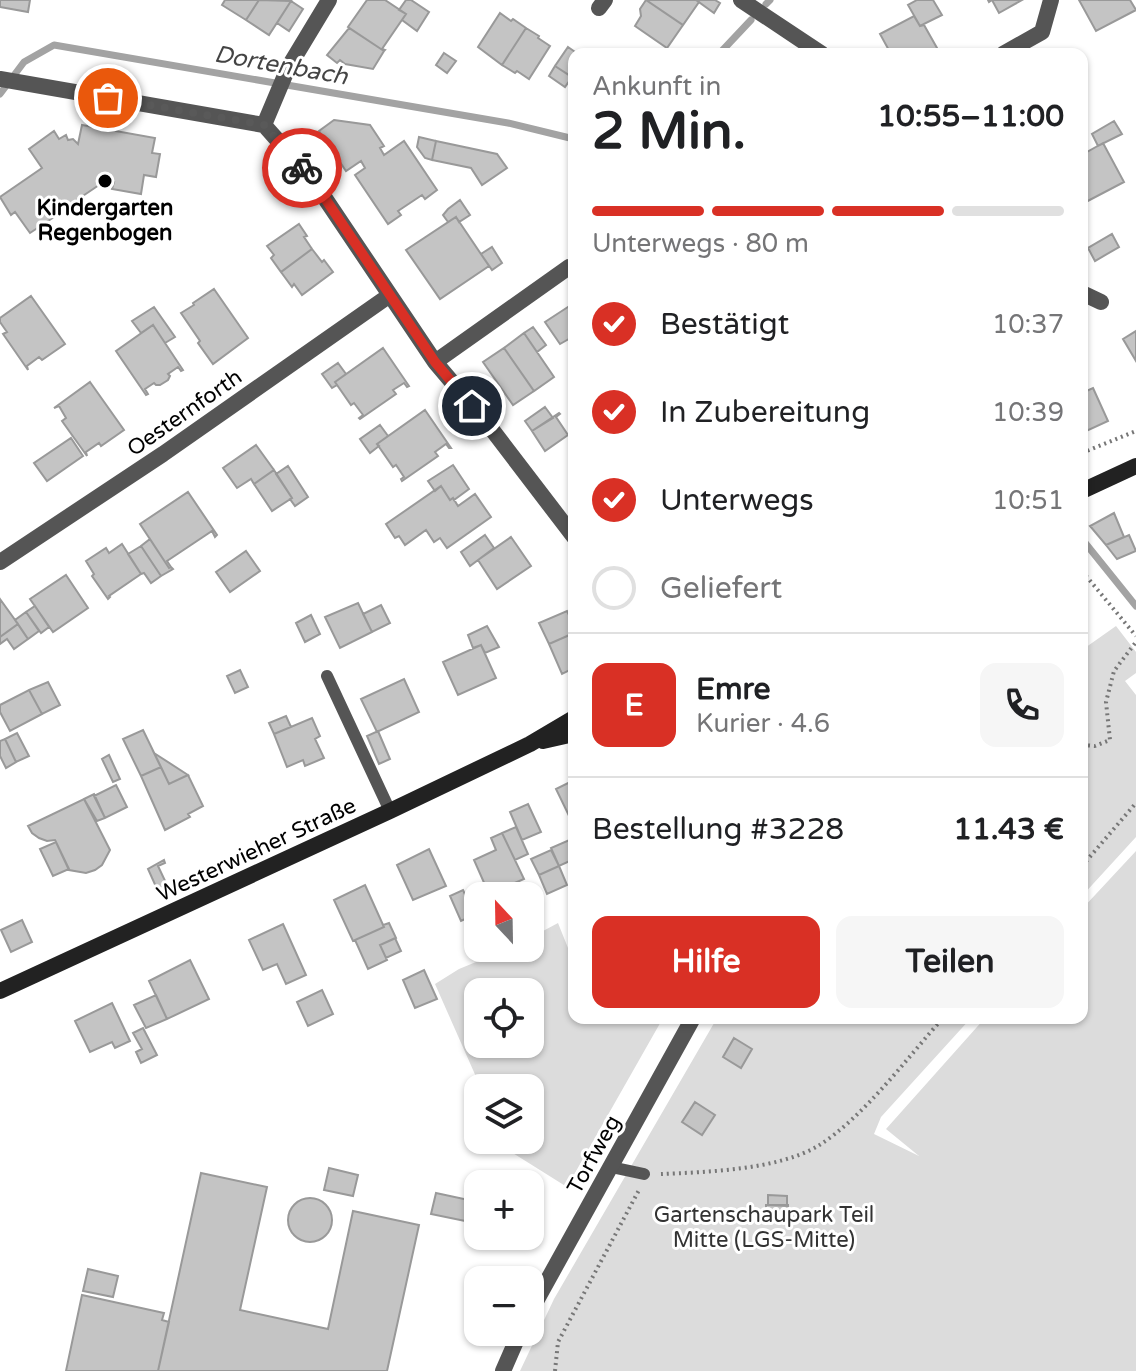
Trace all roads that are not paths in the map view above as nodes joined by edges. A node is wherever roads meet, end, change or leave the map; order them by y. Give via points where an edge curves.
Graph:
1 (329, 0) edge
2 (741, 0) edge
3 (1051, 0) edge
4 (813, 48) edge
5 (1014, 48) edge
6 (0, 79) edge
7 (264, 125) junction
8 (568, 268) edge
9 (390, 295) junction
10 (1088, 296) edge
11 (1101, 302) dead end
12 (435, 362) junction
13 (1136, 466) edge
14 (1088, 489) edge
15 (568, 529) edge
16 (0, 562) edge
17 (327, 676) dead end
18 (568, 722) edge
19 (568, 735) edge
20 (530, 744) junction
21 (390, 811) junction
22 (0, 991) edge
23 (690, 1024) edge
24 (611, 1167) junction
25 (644, 1174) road end
26 (544, 1287) edge
27 (514, 1346) edge
28 (503, 1371) edge

1 - 7 street via 288,68
2 - 4 street
3 - 5 street via 1042,32
6 - 7 street
7 - 9 street via 312,179
8 - 12 street
9 - 12 street
9 - 16 street, Oesternforth
10 - 11 street
12 - 15 street
13 - 14 main road
17 - 21 lane
18 - 20 main road, Westerwieher Straße
19 - 20 main road, Westerwieher Straße
20 - 21 main road, Westerwieher Straße
21 - 22 main road, Westerwieher Straße
23 - 24 street, Torfweg
24 - 25 lane
24 - 26 street, Torfweg
27 - 28 street

